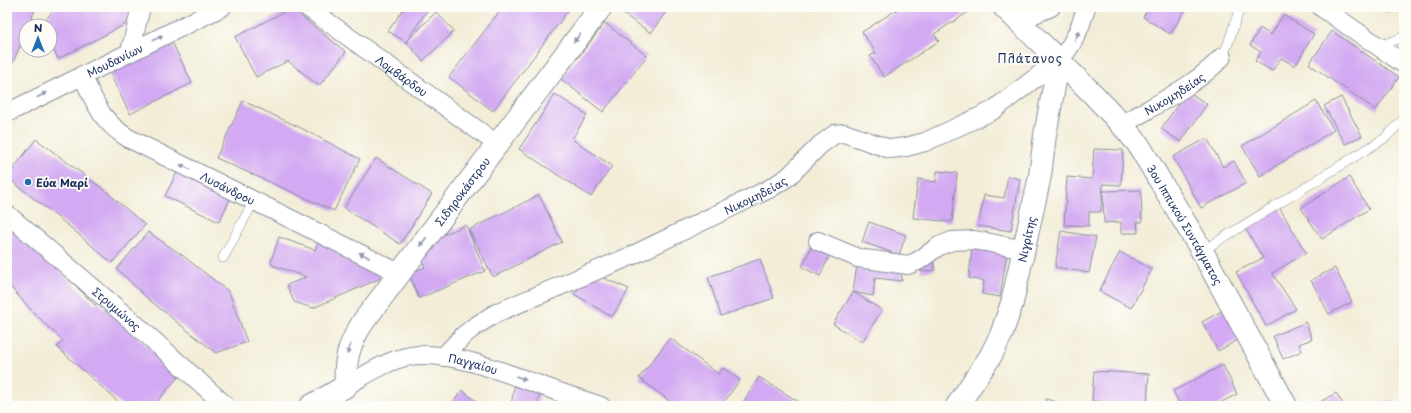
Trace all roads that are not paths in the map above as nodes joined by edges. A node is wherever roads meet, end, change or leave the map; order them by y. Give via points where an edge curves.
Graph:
1 (141, 7) edge
2 (222, 7) edge
3 (307, 7) edge
4 (601, 7) edge
5 (1051, 7) edge
6 (1086, 7) edge
7 (1241, 7) edge
8 (1322, 7) edge
9 (1011, 14) edge
10 (1404, 37) edge
11 (1378, 46) junction
12 (130, 52) junction
13 (1222, 57) joint
14 (1060, 60) junction
15 (1404, 64) edge
16 (82, 75) junction
17 (7, 113) edge
18 (1404, 119) edge
19 (1122, 125) junction
20 (497, 144) junction
21 (254, 201) junction
22 (7, 214) edge
23 (818, 241) dead end
24 (1024, 250) junction
25 (1202, 250) junction
26 (223, 258) dead end
27 (399, 273) junction
28 (443, 357) junction
29 (346, 386) junction
30 (226, 406) edge
31 (311, 406) edge
32 (600, 406) edge
33 (957, 406) edge
34 (1286, 406) edge

1 - 12 street
12 -> 2 street, Μουδανίων
3 - 20 street, Λομβάρδου
4 -> 20 street, Σιδηροκάστρου
5 - 9 street
14 -> 6 street via 1081,27
7 - 13 lane
8 - 11 street
9 - 14 street, 3ου Ιππικού Συντάγματος
10 - 11 lane
11 - 15 street
12 - 16 street, Μουδανίων
13 - 19 street, Νικομηδείας via 1195,80
14 - 19 street, 3ου Ιππικού Συντάγματος
14 - 24 street, Νιγρίτης
14 - 28 street, Νικομηδείας via 992,111 920,143 890,148 838,133 820,145 788,177 769,188 631,256 496,313 474,326
17 -> 16 street, Μουδανίων
21 -> 16 street, Λυσάνδρου via 117,131 100,112
18 - 25 lane via 1385,138
19 - 25 street, 3ου Ιππικού Συντάγματος via 1142,150
20 -> 27 street, Σιδηροκάστρου
21 - 26 lane
27 -> 21 street, Λυσάνδρου
22 - 30 street, Στρυμώνος
23 - 24 street via 858,258 908,265 952,241 973,240
24 - 33 street, Νιγρίτης via 1012,303 996,345
25 - 34 street, 3ου Ιππικού Συντάγματος
27 -> 29 street, Σιδηροκάστρου via 351,343 345,371
28 - 29 street, Παγγαίου via 410,356 398,359
28 -> 32 street, Παγγαίου via 473,363
29 - 31 street

